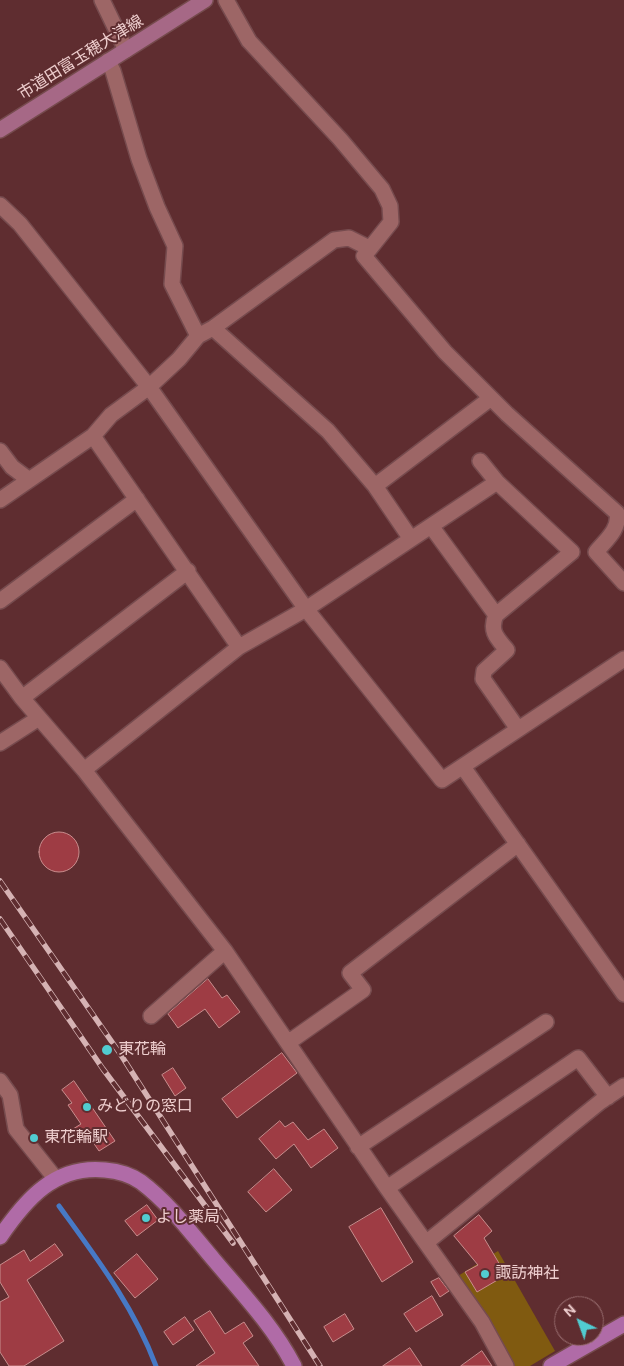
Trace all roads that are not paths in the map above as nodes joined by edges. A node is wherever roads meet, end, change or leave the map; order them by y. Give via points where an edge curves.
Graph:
1 (102, 0) edge
2 (205, 0) edge
3 (226, 0) edge
4 (126, 50) junction
5 (108, 61) junction
6 (0, 130) edge
7 (0, 205) edge
8 (369, 248) junction
9 (213, 328) junction
10 (198, 336) junction
11 (149, 387) junction
12 (491, 398) junction
13 (94, 436) junction
14 (0, 452) edge
15 (480, 461) dead end
16 (28, 479) junction
17 (498, 482) junction
18 (376, 486) junction
19 (137, 499) junction
20 (0, 500) edge
21 (432, 526) junction
22 (411, 539) junction
23 (188, 571) junction
24 (624, 583) edge
25 (0, 601) edge
26 (306, 609) junction
27 (496, 615) junction
28 (239, 647) junction
29 (624, 659) edge
30 (0, 668) edge
31 (22, 698) junction
32 (39, 718) junction
33 (518, 729) junction
34 (0, 743) edge
35 (463, 767) junction
36 (84, 770) junction
37 (518, 844) junction
38 (225, 951) junction
39 (624, 994) edge
40 (151, 1016) dead end
41 (546, 1022) dead end
42 (289, 1042) junction
43 (0, 1081) edge
44 (624, 1086) edge
45 (608, 1097) junction
46 (7, 1122) edge
47 (358, 1147) junction
48 (55, 1178) junction
49 (387, 1188) junction
50 (0, 1237) edge
51 (427, 1242) junction
52 (624, 1324) edge
53 (294, 1366) edge
54 (506, 1366) edge
55 (551, 1366) edge

1 - 4 street
2 - 4 street, 市道田富玉穂大津線
3 - 8 street via 249,41 382,189 390,206 392,222
4 - 5 street, 市道田富玉穂大津線
5 - 6 street, 市道田富玉穂大津線
5 - 10 street via 139,159 175,246 172,284
7 - 11 street via 20,224
8 - 9 street via 349,238 334,240
8 - 12 street via 364,256 445,352
9 - 10 street
9 - 18 street via 328,430
10 - 11 street
11 - 13 street via 111,415
11 - 26 street
12 - 18 street
12 - 24 street via 617,513 619,521 596,552
13 - 16 street
13 - 19 street
14 - 16 street
15 - 17 street
16 - 20 street
17 - 21 street
17 - 27 street via 572,552
18 - 22 street
19 - 23 street
19 - 25 street
21 - 22 street
21 - 27 street
22 - 26 street
23 - 28 street
23 - 31 street
26 - 28 street
26 - 35 street via 442,780
27 - 33 street via 493,633 507,650 484,671 483,678
28 - 36 street
29 - 33 street
30 - 31 street
31 - 32 street
32 - 34 street
32 - 36 street
33 - 35 street
35 - 37 street
36 - 38 street
37 - 39 street
37 - 42 street via 350,973 363,990
38 - 40 street
38 - 42 street
41 - 47 street
42 - 47 street
43 - 46 street via 10,1095
44 - 45 street
45 - 49 street via 578,1058
45 - 51 street
46 - 48 street
47 - 49 street
48 - 50 main road via 38,1190
48 - 53 main road via 88,1168 116,1171 139,1181 167,1204 240,1291
49 - 51 street
51 - 54 street via 482,1322
52 - 55 main road

